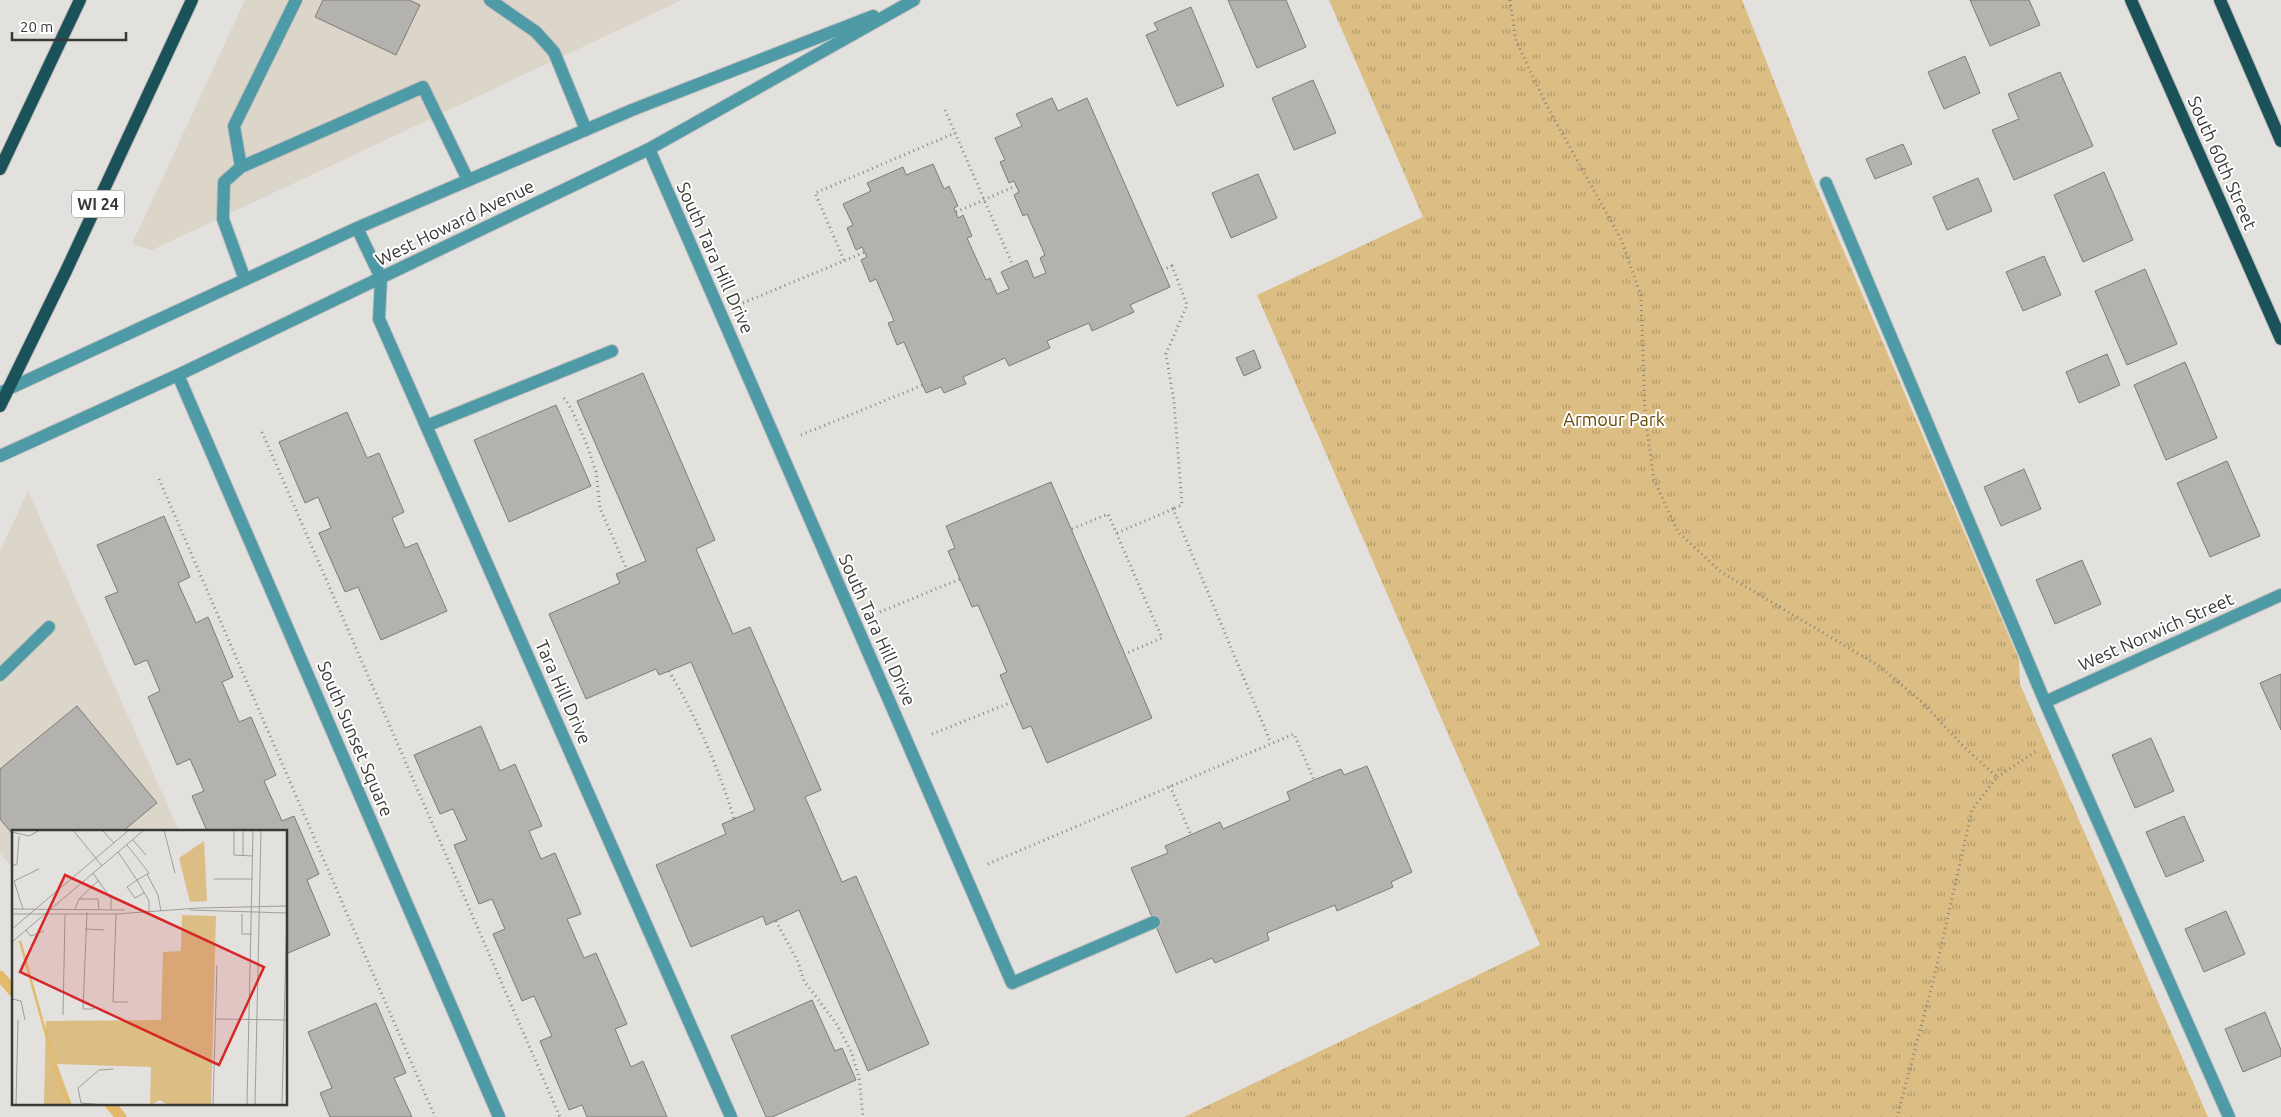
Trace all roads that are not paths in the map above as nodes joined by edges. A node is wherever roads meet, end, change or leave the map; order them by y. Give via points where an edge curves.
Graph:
1 (80, 0) edge
2 (192, 0) edge
3 (296, 0) edge
4 (490, 0) edge
5 (914, 0) edge
6 (2132, 0) edge
7 (2213, 0) edge
8 (2220, 0) edge
9 (2233, 29) junction
10 (586, 130) junction
11 (2281, 141) edge
12 (649, 149) junction
13 (241, 167) junction
14 (0, 169) edge
15 (468, 180) junction
16 (1826, 183) dead end
17 (357, 228) junction
18 (381, 278) junction
19 (245, 280) junction
20 (2281, 339) edge
21 (612, 351) dead end
22 (178, 375) junction
23 (4, 390) edge
24 (0, 406) edge
25 (426, 426) junction
26 (0, 456) edge
27 (2281, 595) edge
28 (49, 626) dead end
29 (0, 675) edge
30 (2045, 702) junction
31 (1154, 922) dead end
32 (499, 1117) edge
33 (731, 1117) edge
34 (2229, 1117) edge

1 - 14 main road
2 - 23 main road, WI 24 via 66,271
3 - 13 street via 234,126
4 - 10 street via 536,32 554,52
5 - 10 street, West Howard Avenue
5 - 12 street, West Howard Avenue
6 - 20 main road, South 60th Street
7 - 9 main road
8 - 9 main road
9 - 11 main road
10 - 15 street, West Howard Avenue
12 - 18 street, West Howard Avenue
12 - 31 street, South Tara Hill Drive via 1012,983
13 - 15 street via 423,87
13 - 19 street via 224,182 222,219
15 - 17 street, West Howard Avenue
16 - 30 street
17 - 18 street
17 - 19 street, West Howard Avenue
18 - 22 street, West Howard Avenue
18 - 25 street, Tara Hill Drive via 379,319
19 - 23 street, West Howard Avenue
21 - 25 street
22 - 26 street, West Howard Avenue
22 - 32 street, South Sunset Square
23 - 24 main road, WI 24
25 - 33 street, Tara Hill Drive
27 - 30 street, West Norwich Street
28 - 29 street
30 - 34 street

